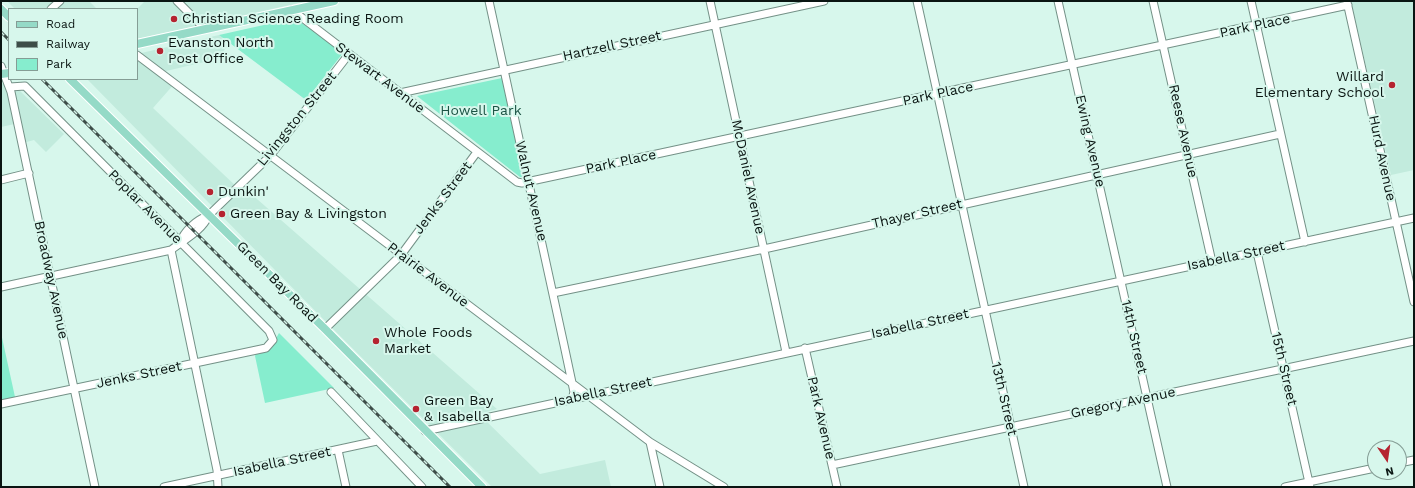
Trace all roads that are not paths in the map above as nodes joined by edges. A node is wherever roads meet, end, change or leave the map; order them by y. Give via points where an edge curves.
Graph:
1 (60, 1) edge
2 (177, 1) edge
3 (334, 1) edge
4 (489, 1) edge
5 (710, 1) edge
6 (824, 1) edge
7 (917, 1) edge
8 (1058, 1) edge
9 (1153, 1) edge
10 (1250, 1) edge
11 (1348, 3) edge
12 (52, 8) edge
13 (292, 10) junction
14 (715, 24) junction
15 (1256, 25) junction
16 (205, 29) junction
17 (138, 44) edge
18 (1163, 45) junction
19 (349, 54) junction
20 (138, 56) edge
21 (1073, 65) junction
22 (504, 69) junction
23 (5, 71) edge
24 (71, 80) edge
25 (10, 87) junction
26 (400, 93) junction
27 (937, 94) junction
28 (1280, 134) junction
29 (740, 136) junction
30 (477, 152) junction
31 (1187, 154) junction
32 (270, 156) junction
33 (29, 173) junction
34 (1097, 174) junction
35 (1, 180) edge
36 (528, 182) junction
37 (962, 204) junction
38 (209, 215) junction
39 (1414, 218) edge
40 (1396, 222) junction
41 (1305, 242) junction
42 (180, 243) junction
43 (764, 249) junction
44 (170, 250) junction
45 (1257, 252) junction
46 (400, 255) junction
47 (1212, 262) junction
48 (51, 276) junction
49 (1121, 281) junction
50 (1, 288) edge
51 (553, 293) junction
52 (1414, 302) edge
53 (985, 310) junction
54 (325, 329) junction
55 (273, 340) joint
56 (1414, 341) edge
57 (805, 348) junction
58 (786, 352) junction
59 (194, 363) junction
60 (1284, 368) junction
61 (572, 382) junction
62 (75, 389) junction
63 (331, 392) dead end
64 (589, 395) junction
65 (1147, 398) junction
66 (572, 399) junction
67 (1, 404) edge
68 (1010, 427) junction
69 (425, 431) junction
70 (377, 442) junction
71 (650, 442) junction
72 (338, 450) junction
73 (832, 465) junction
74 (1367, 470) edge
75 (217, 481) edge
76 (1310, 484) edge
77 (95, 487) edge
78 (164, 487) edge
79 (346, 487) edge
80 (422, 487) edge
81 (482, 487) edge
82 (660, 487) edge
83 (724, 487) edge
84 (837, 487) edge
85 (1024, 487) edge
86 (1167, 487) edge
87 (1285, 487) edge

1 - 12 street
2 - 16 street
3 - 13 main road
4 - 22 street, Walnut Avenue
5 - 14 street, McDaniel Avenue
6 - 14 street, Hartzell Street
7 - 27 street, 13th Street
8 - 21 street, Ewing Avenue
9 - 18 street, Reese Avenue
10 - 15 street
11 - 15 street, Park Place
11 - 40 street, Hurd Avenue
13 - 16 main road
13 - 19 street, Stewart Avenue
14 - 22 street, Hartzell Street
14 - 29 street, McDaniel Avenue
15 - 18 street, Park Place
15 - 28 street
16 - 17 main road
18 - 21 street, Park Place
18 - 31 street, Reese Avenue
19 - 26 street, Stewart Avenue
19 - 32 street, Livingston Street
20 - 32 street, Prairie Avenue
21 - 27 street, Park Place
21 - 34 street, Ewing Avenue
22 - 26 street, Hartzell Street
22 - 36 street, Walnut Avenue
23 - 25 street, Broadway Avenue
24 - 38 main road, Green Bay Road
25 - 33 street, Broadway Avenue
25 - 42 street, Poplar Avenue via 25,86
26 - 30 street, Stewart Avenue
27 - 29 street, Park Place
27 - 37 street, 13th Street
28 - 31 street, Thayer Street
28 - 41 street
29 - 36 street, Park Place
29 - 43 street, McDaniel Avenue
30 - 36 street, Stewart Avenue via 517,182
30 - 46 street, Jenks Street
31 - 34 street, Thayer Street
31 - 47 street, Reese Avenue
32 - 38 street, Livingston Street
32 - 46 street, Prairie Avenue
33 - 35 street
33 - 48 street, Broadway Avenue
34 - 37 street, Thayer Street
34 - 49 street, Ewing Avenue
36 - 51 street, Walnut Avenue
37 - 43 street, Thayer Street
37 - 53 street, 13th Street
38 - 42 street, Livingston Street via 205,223 187,240
38 - 54 main road, Green Bay Road
39 - 40 street, Isabella Street
40 - 41 street, Isabella Street
40 - 52 street, Hurd Avenue
41 - 45 street, Isabella Street
42 - 44 street, Livingston Street
42 - 55 street, Poplar Avenue via 269,331
43 - 51 street, Thayer Street
43 - 58 street, McDaniel Avenue
44 - 48 street, Livingston Street
44 - 59 street
45 - 47 street, Isabella Street
45 - 60 street, 15th Street
46 - 54 street, Jenks Street
46 - 61 street, Prairie Avenue
47 - 49 street, Isabella Street
48 - 50 street, Livingston Street
48 - 62 street, Broadway Avenue
49 - 53 street, Isabella Street
49 - 65 street, 14th Street
51 - 61 street, Walnut Avenue
53 - 57 street, Isabella Street
53 - 68 street, 13th Street
54 - 69 main road, Green Bay Road
55 - 59 street, Jenks Street via 266,348
56 - 60 street, Gregory Avenue
57 - 58 street, Isabella Street
57 - 73 street, Park Avenue
58 - 64 street, Isabella Street
59 - 62 street, Jenks Street
59 - 75 street via 218,470
60 - 65 street, Gregory Avenue
60 - 76 street, 15th Street
61 - 64 street, Prairie Avenue
61 - 66 street, Walnut Avenue
62 - 67 street, Jenks Street
62 - 77 street, Broadway Avenue
63 - 70 street
64 - 66 street, Isabella Street
64 - 71 street, Prairie Avenue
65 - 68 street, Gregory Avenue
65 - 86 street, 14th Street
66 - 69 street, Isabella Street
68 - 73 street, Gregory Avenue
68 - 85 street, 13th Street
69 - 81 main road, Green Bay Road
70 - 72 street, Isabella Street
70 - 80 street
71 - 82 street
71 - 83 street, Prairie Avenue
72 - 75 street, Isabella Street
72 - 79 street
73 - 84 street, Park Avenue
74 - 76 street
75 - 78 street, Isabella Street
76 - 87 street

